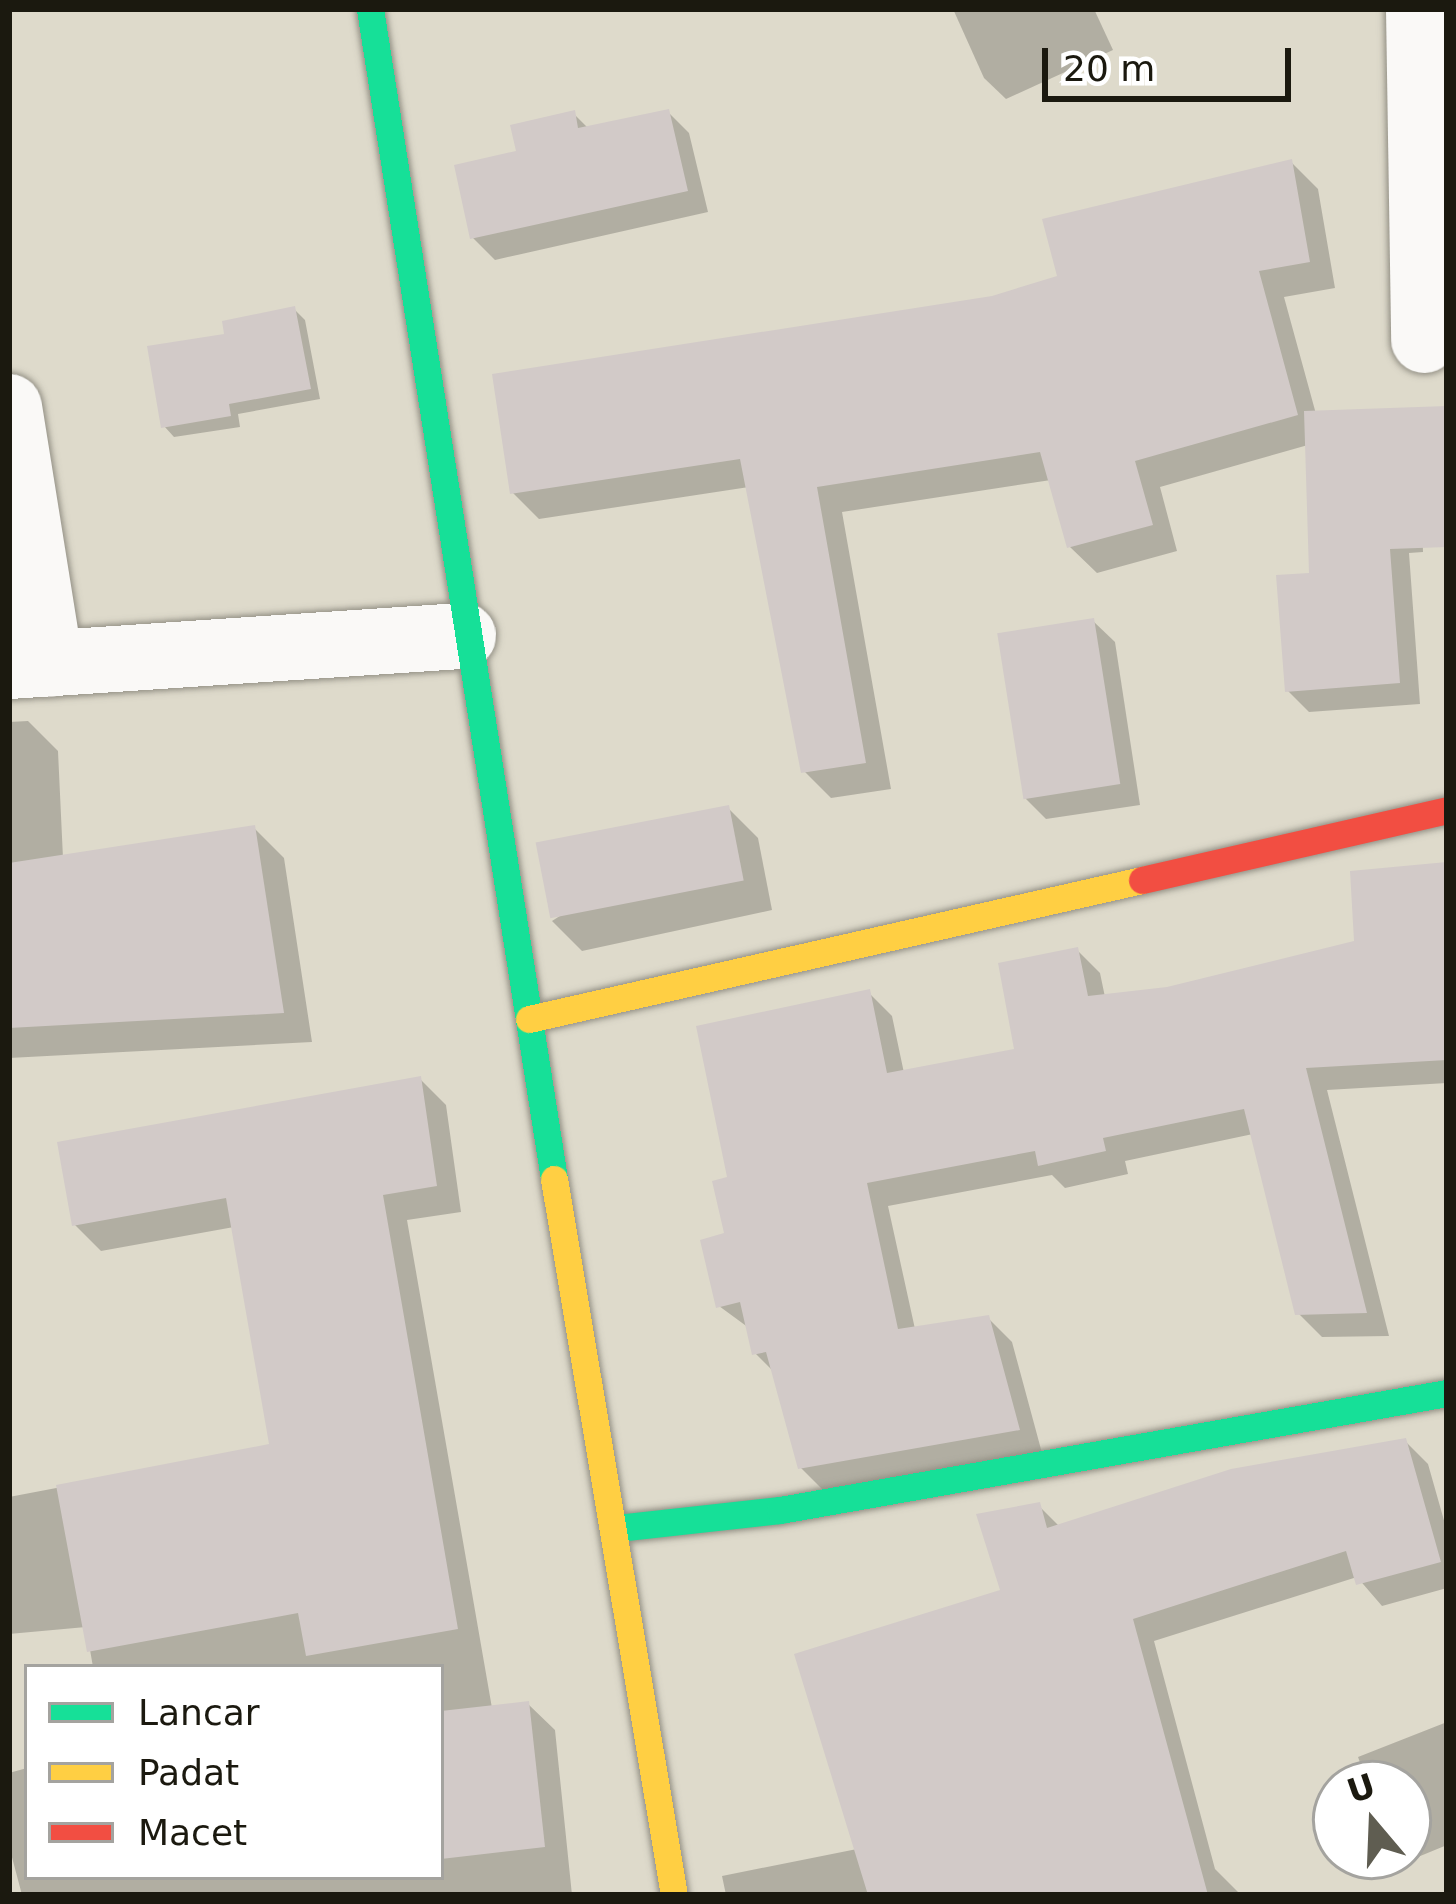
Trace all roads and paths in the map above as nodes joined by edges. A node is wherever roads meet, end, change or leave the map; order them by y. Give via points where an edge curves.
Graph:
1 (370, 9) edge
2 (1419, 9) edge
3 (1424, 340) dead end
4 (9, 407) edge
5 (463, 635) junction
6 (30, 665) edge
7 (1447, 810) edge
8 (529, 1019) junction
9 (1447, 1393) edge
10 (617, 1528) junction
11 (674, 1895) edge

1 - 5 street
2 - 3 street
4 - 6 street
5 - 6 street
5 - 8 street
7 - 8 street
8 - 10 street
9 - 10 street via 780,1510
10 - 11 street

